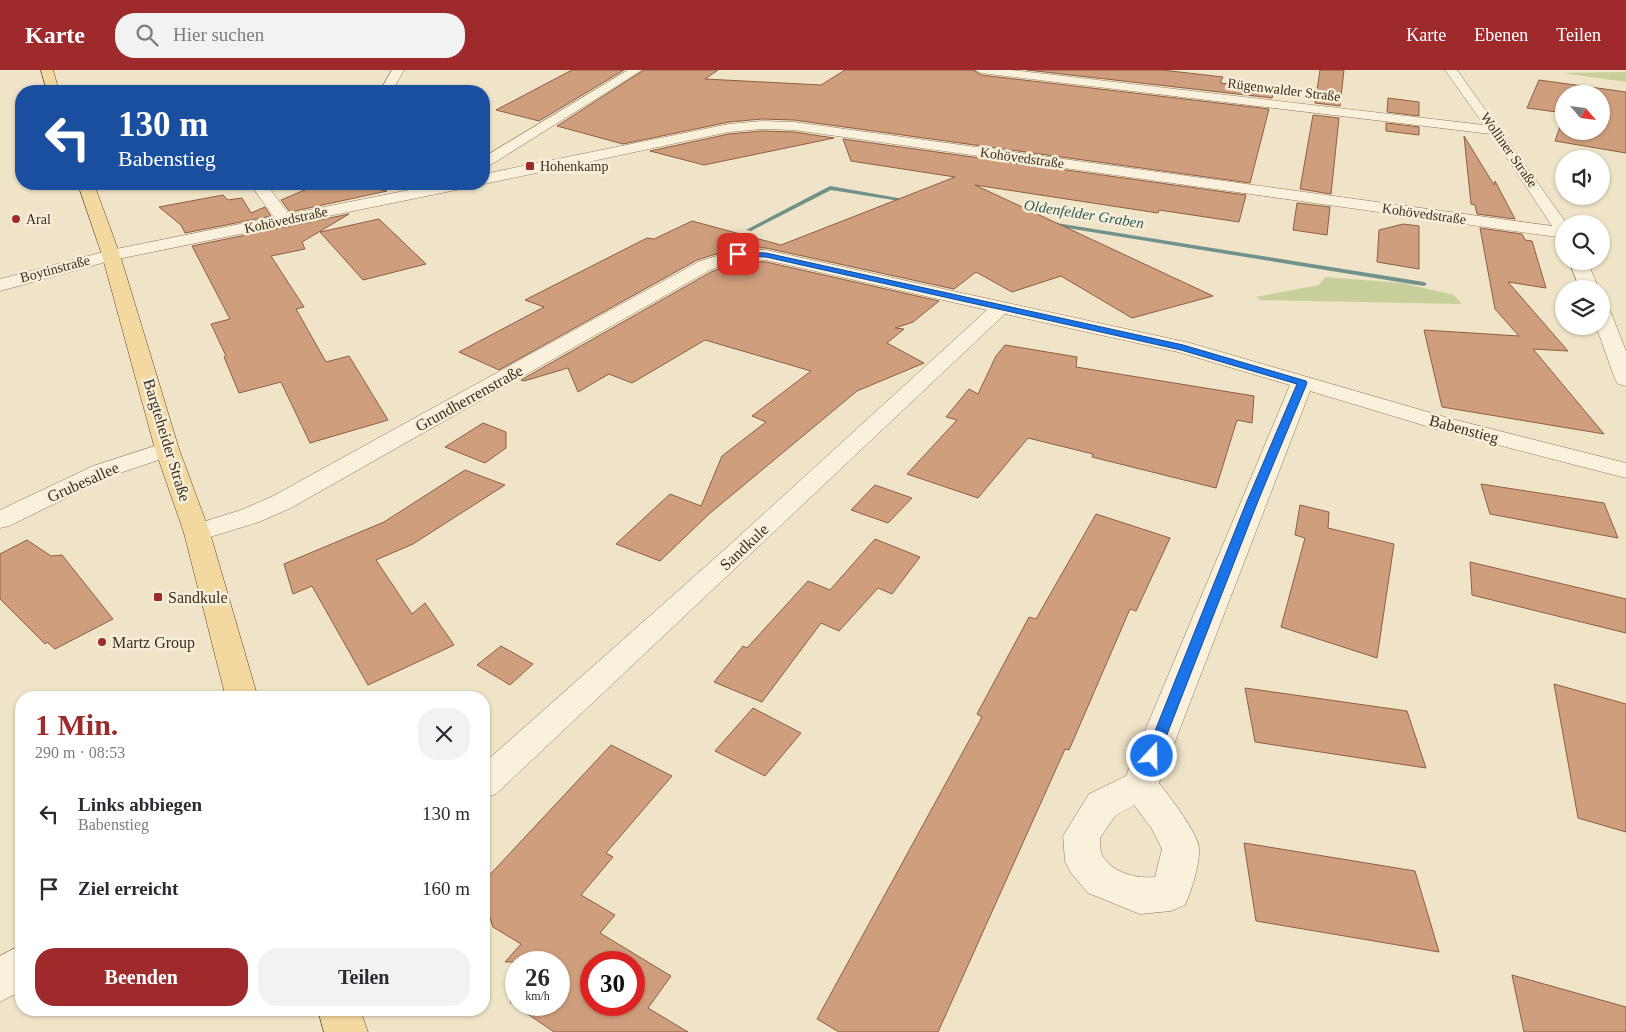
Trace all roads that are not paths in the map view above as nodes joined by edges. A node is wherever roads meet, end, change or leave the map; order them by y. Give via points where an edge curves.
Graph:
1 (47, 70) edge
2 (398, 70) edge
3 (636, 70) edge
4 (981, 70) edge
5 (1451, 70) edge
6 (51, 85) edge
7 (389, 85) edge
8 (1495, 130) junction
9 (490, 158) edge
10 (490, 178) edge
11 (88, 190) edge
12 (262, 190) edge
13 (427, 190) edge
14 (1555, 219) edge
15 (285, 220) junction
16 (1555, 231) edge
17 (738, 254) joint
18 (111, 255) junction
19 (0, 285) edge
20 (1001, 307) junction
21 (1609, 335) edge
22 (1626, 379) edge
23 (1302, 383) junction
24 (167, 449) junction
25 (1626, 471) edge
26 (0, 520) edge
27 (197, 532) junction
28 (240, 691) edge
29 (490, 779) edge
30 (1140, 786) dead end
31 (15, 971) edge
32 (0, 982) edge
33 (341, 1016) edge
34 (346, 1032) edge

1 - 6 main road
2 - 7 street
3 - 9 street
4 - 8 street, Rügenwalder Straße
5 - 8 street, Wolliner Straße
8 - 14 street, Wolliner Straße
10 - 16 street, Kohövedstraße via 729,128 794,126
11 - 18 main road, Bargteheider Straße
12 - 15 street
13 - 15 street, Kohövedstraße
15 - 18 street, Kohövedstraße
17 - 20 street, Babenstieg via 766,255
17 - 27 street, Grundherrenstraße via 704,266 282,502 250,516
18 - 19 street, Boytinstraße
18 - 24 main road, Bargteheider Straße
20 - 23 street, Babenstieg via 1183,347
20 - 29 street, Sandkule
21 - 22 street
23 - 25 street, Babenstieg
23 - 30 street
24 - 26 street, Grubesallee via 102,471
24 - 27 main road, Bargteheider Straße
27 - 28 main road, Bargteheider Straße
31 - 32 street
33 - 34 main road

